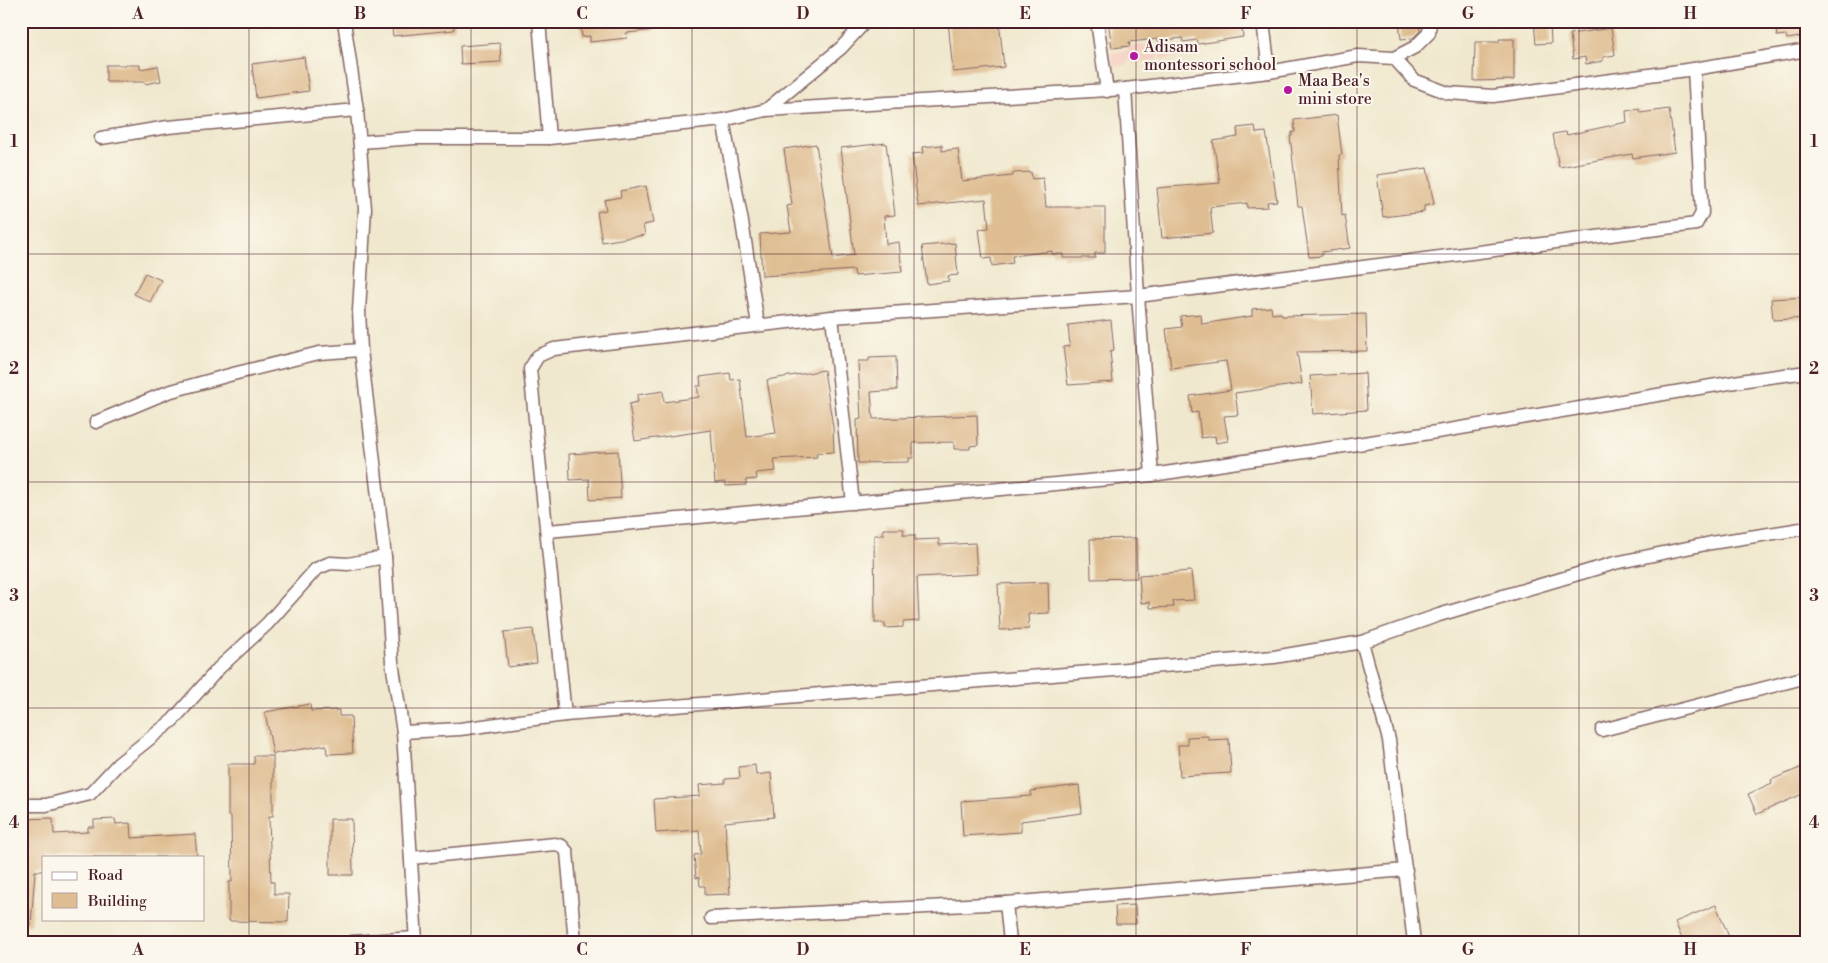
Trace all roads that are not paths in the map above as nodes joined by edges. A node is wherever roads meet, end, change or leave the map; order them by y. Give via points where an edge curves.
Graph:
1 (344, 21) edge
2 (540, 21) edge
3 (866, 21) edge
4 (1097, 21) edge
5 (1263, 21) edge
6 (1430, 21) edge
7 (1807, 50) edge
8 (1394, 58) junction
9 (1694, 69) junction
10 (1269, 72) junction
11 (1125, 89) junction
12 (1106, 91) junction
13 (357, 110) junction
14 (766, 110) junction
15 (723, 120) junction
16 (101, 138) dead end
17 (549, 138) junction
18 (360, 142) junction
19 (1138, 296) junction
20 (832, 318) junction
21 (758, 325) junction
22 (361, 350) junction
23 (1807, 372) edge
24 (96, 422) dead end
25 (1152, 475) junction
26 (853, 503) junction
27 (1807, 528) edge
28 (548, 531) junction
29 (385, 557) junction
30 (1362, 642) junction
31 (1807, 677) edge
32 (565, 715) junction
33 (1602, 730) dead end
34 (403, 732) junction
35 (21, 805) edge
36 (411, 858) junction
37 (1406, 870) junction
38 (1006, 903) junction
39 (711, 918) dead end
40 (416, 940) edge
41 (352, 942) edge
42 (575, 942) edge
43 (1010, 942) edge
44 (1414, 942) edge

1 - 13 street
2 - 17 street
3 - 14 street via 841,48
4 - 12 street
5 - 10 street
6 - 8 street via 1429,33 1415,47
7 - 9 street
8 - 9 street via 1414,80 1448,93 1493,96
8 - 10 street via 1358,56
9 - 19 street via 1702,213 1696,224
10 - 11 street
11 - 12 street
11 - 19 street
12 - 14 street
13 - 16 street via 168,127
13 - 18 street
14 - 15 street
15 - 17 street
15 - 21 street
17 - 18 street via 415,138
18 - 22 street via 365,209 359,312
19 - 20 street
19 - 25 street
20 - 21 street
20 - 26 street
21 - 28 street via 554,349 538,356 530,369
22 - 24 street via 319,353 233,374 168,392
22 - 29 street
23 - 25 street via 1443,432
25 - 26 street
26 - 28 street
27 - 30 street via 1615,563 1457,609
28 - 32 street
29 - 34 street via 392,662
29 - 35 street via 348,564 330,563 316,569 173,720 118,764 90,794 46,805
30 - 32 street via 1274,657
30 - 37 street via 1389,740
31 - 33 street
32 - 34 street via 460,729
34 - 36 street
36 - 40 street
36 - 42 street via 555,844 562,846 567,852
37 - 38 street
37 - 44 street
38 - 39 street
38 - 43 street
40 - 41 street

